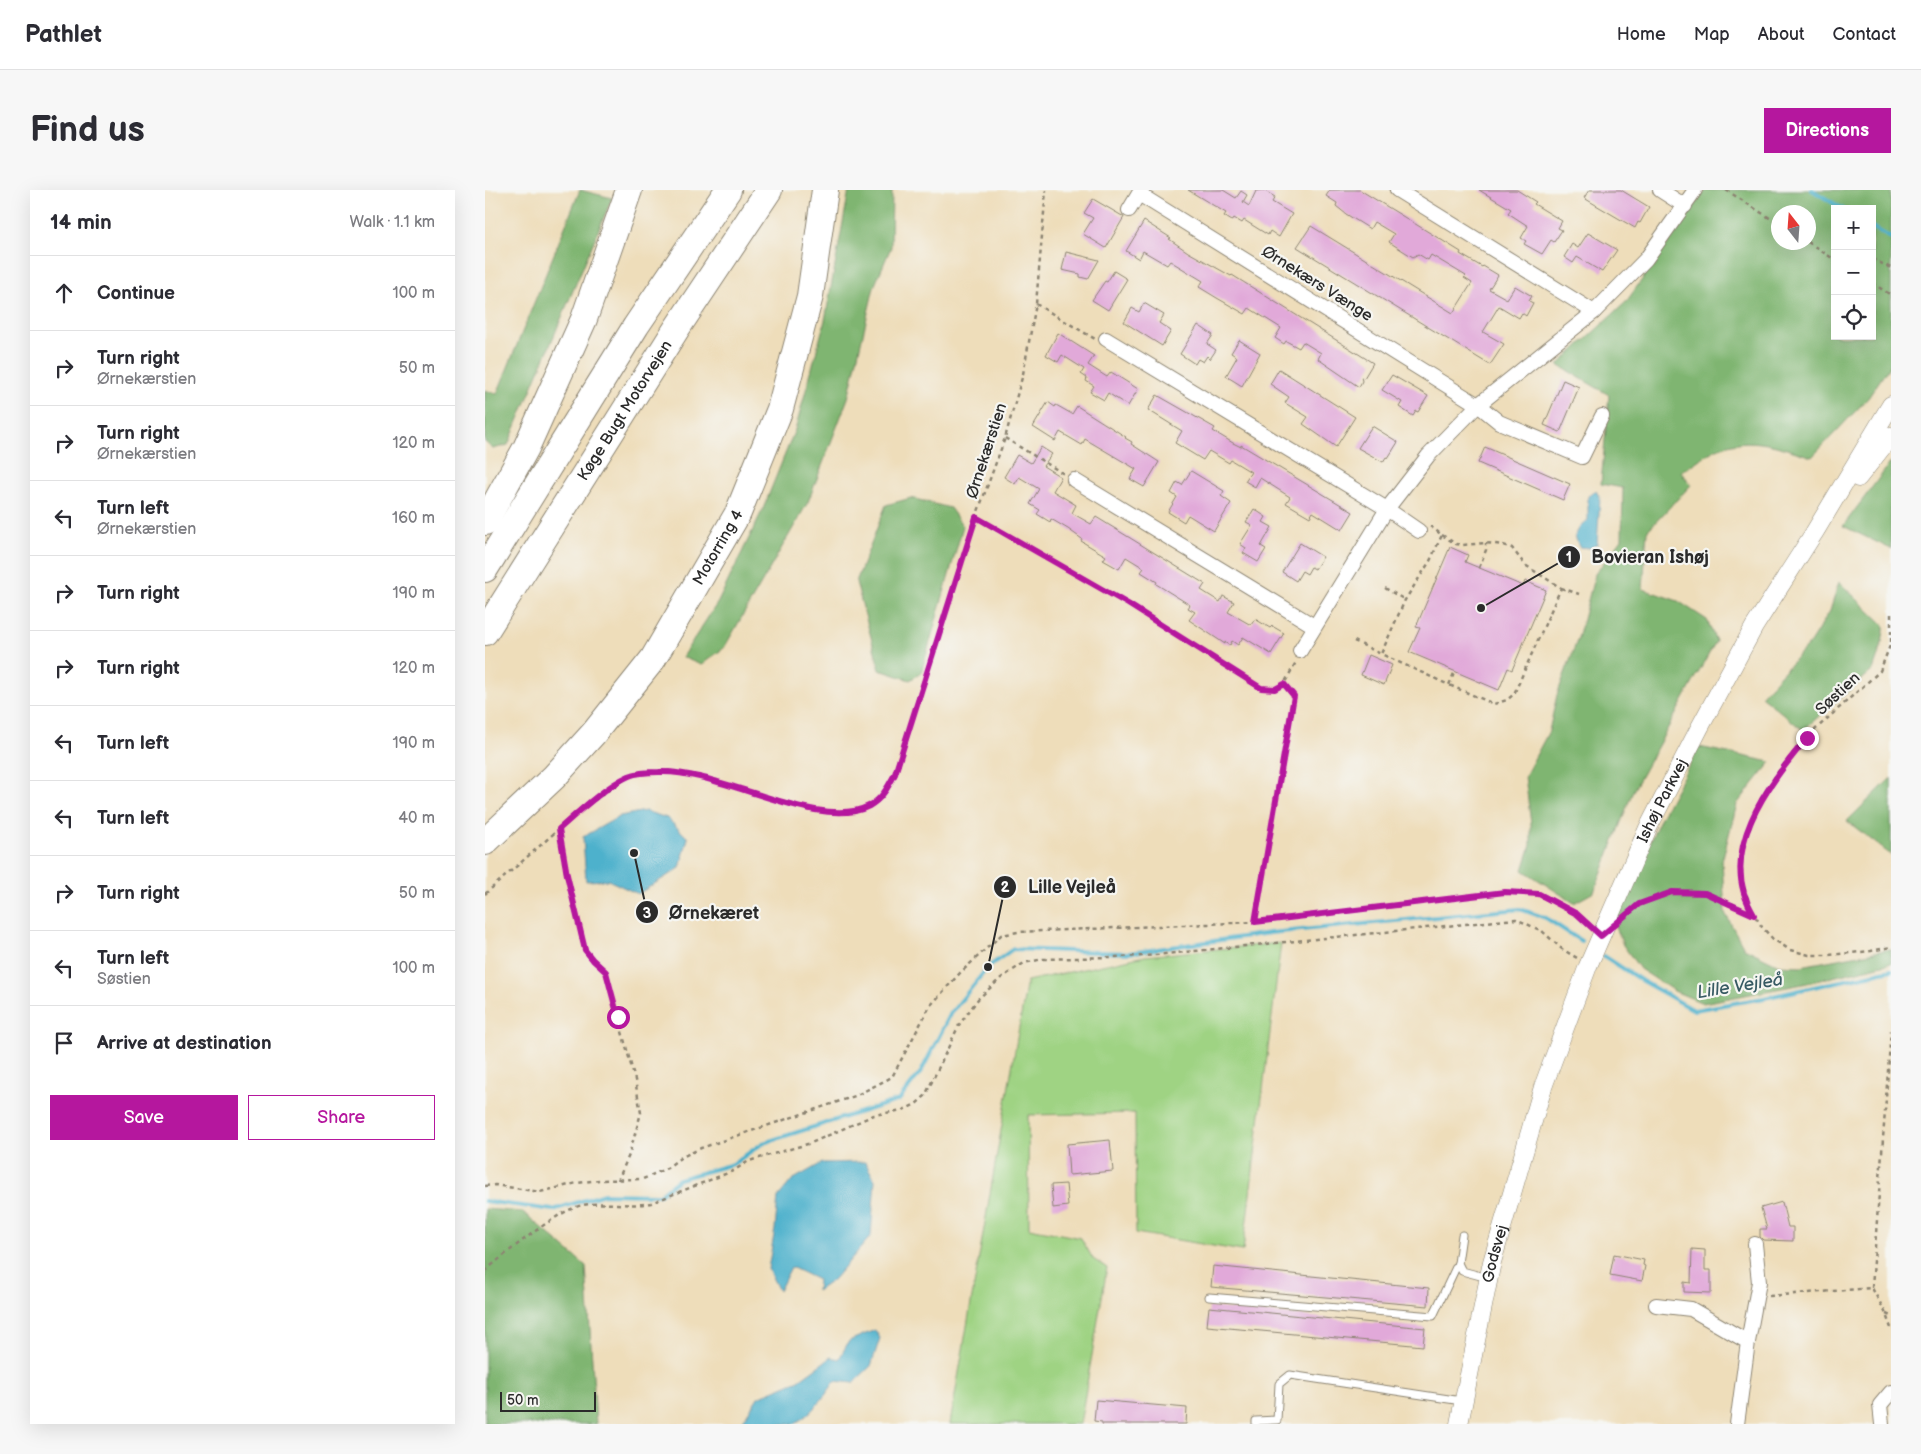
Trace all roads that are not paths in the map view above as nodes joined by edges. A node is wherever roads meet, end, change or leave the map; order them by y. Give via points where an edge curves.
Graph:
1 (629, 190) edge
2 (728, 190) edge
3 (769, 190) edge
4 (825, 190) edge
5 (1397, 190) edge
6 (1660, 190) edge
7 (1695, 190) edge
8 (1140, 192) edge
9 (1685, 206) junction
10 (1129, 210) dead end
11 (1594, 312) junction
12 (1106, 339) road end
13 (1478, 404) junction
14 (1891, 405) edge
15 (1602, 416) dead end
16 (1891, 436) edge
17 (1073, 480) road end
18 (1387, 509) junction
19 (485, 522) edge
20 (1422, 527) road end
21 (1814, 533) junction
22 (485, 568) edge
23 (1314, 626) junction
24 (485, 632) edge
25 (1300, 651) road end
26 (485, 842) edge
27 (1543, 1086) joint
28 (1462, 1235) dead end
29 (1755, 1244) dead end
30 (1458, 1263) junction
31 (1488, 1278) junction
32 (1209, 1296) dead end
33 (1656, 1305) dead end
34 (1748, 1342) junction
35 (1891, 1392) edge
36 (1463, 1401) junction
37 (1255, 1424) edge
38 (1459, 1424) edge
39 (1737, 1424) edge
40 (1882, 1424) edge

1 - 19 highway via 584,319 526,448
2 - 22 highway via 636,326
3 - 24 highway, Køge Bugt Motorvejen via 677,328
4 - 26 highway, Motorring 4 via 810,296 780,410 738,514 653,659 581,748
5 - 11 street
6 - 9 street
7 - 9 street
8 - 10 street, Ørnekærs Vænge
8 - 13 street, Ørnekærs Vænge
9 - 11 street via 1646,259
11 - 13 street
12 - 18 street
13 - 15 street, Ørnekærs Vænge via 1499,422 1582,457
13 - 18 street via 1428,456
14 - 21 street, Ishøj Parkvej
16 - 21 street, Ishøj Parkvej
17 - 23 street
18 - 20 street
18 - 23 street
21 - 27 street, Ishøj Parkvej via 1754,627 1648,828 1588,966
23 - 25 street
27 - 31 street, Godsvej
28 - 30 lane
29 - 34 street via 1759,1282
30 - 31 lane via 1462,1272
30 - 32 lane via 1433,1316
31 - 36 street, Godsvej
33 - 34 street via 1691,1309
34 - 39 street
35 - 40 street via 1879,1405
36 - 37 lane via 1291,1375 1279,1384 1277,1420
36 - 38 street, Godsvej

